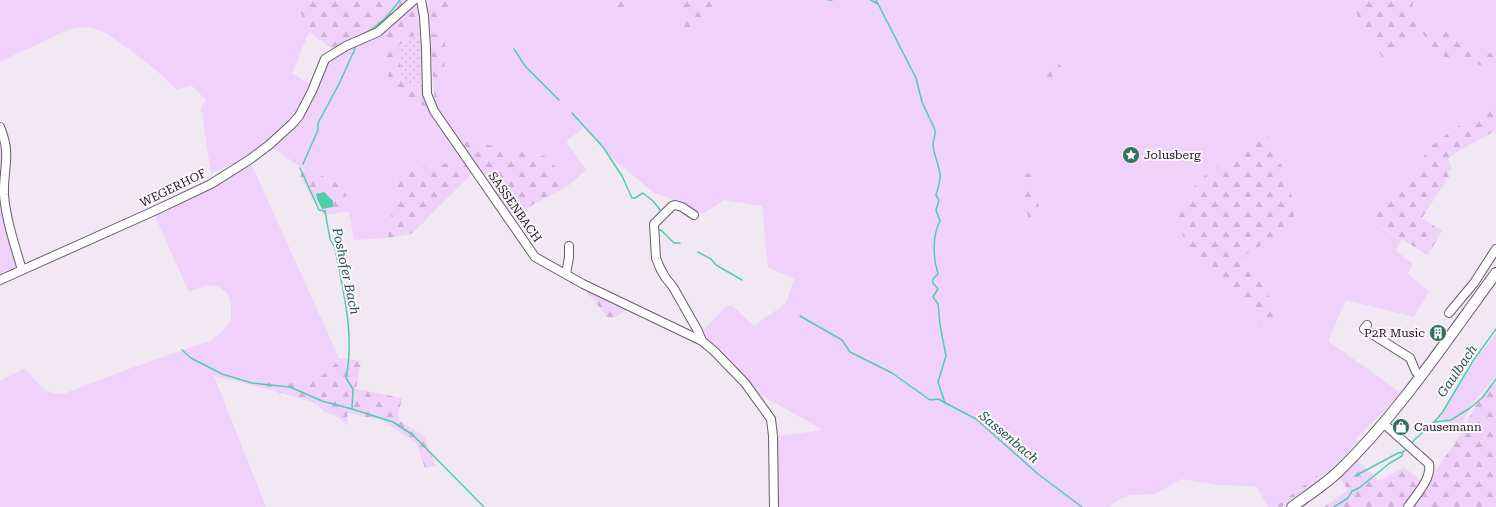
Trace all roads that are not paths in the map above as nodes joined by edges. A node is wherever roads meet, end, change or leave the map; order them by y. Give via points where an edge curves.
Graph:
1 (414, 0) edge
2 (421, 0) edge
3 (0, 127) edge
4 (694, 215) dead end
5 (569, 246) dead end
6 (1496, 249) edge
7 (22, 270) junction
8 (1496, 273) edge
9 (566, 274) junction
10 (0, 280) edge
11 (1449, 314) dead end
12 (1367, 325) dead end
13 (702, 341) junction
14 (1421, 376) junction
15 (1383, 423) junction
16 (774, 507) edge
17 (1292, 507) edge
18 (1408, 507) edge

1 - 7 street, WEGERHOF via 378,32 325,58 299,116 270,146 211,184
2 - 9 street, SASSENBACH via 425,26 427,94 434,111 535,257
3 - 7 street via 7,150 5,206
4 - 13 street, SASSENBACH via 682,207 672,206 654,224 654,232 656,258 660,268
5 - 9 street
6 - 11 street via 1474,283
7 - 10 street, WEGERHOF
8 - 14 main road
9 - 13 street, SASSENBACH
12 - 14 street via 1364,330 1410,358 1416,372
13 - 16 street, SASSENBACH via 745,383 771,419
14 - 15 main road
15 - 17 main road via 1337,473
15 - 18 street via 1429,464 1430,470 1425,481

